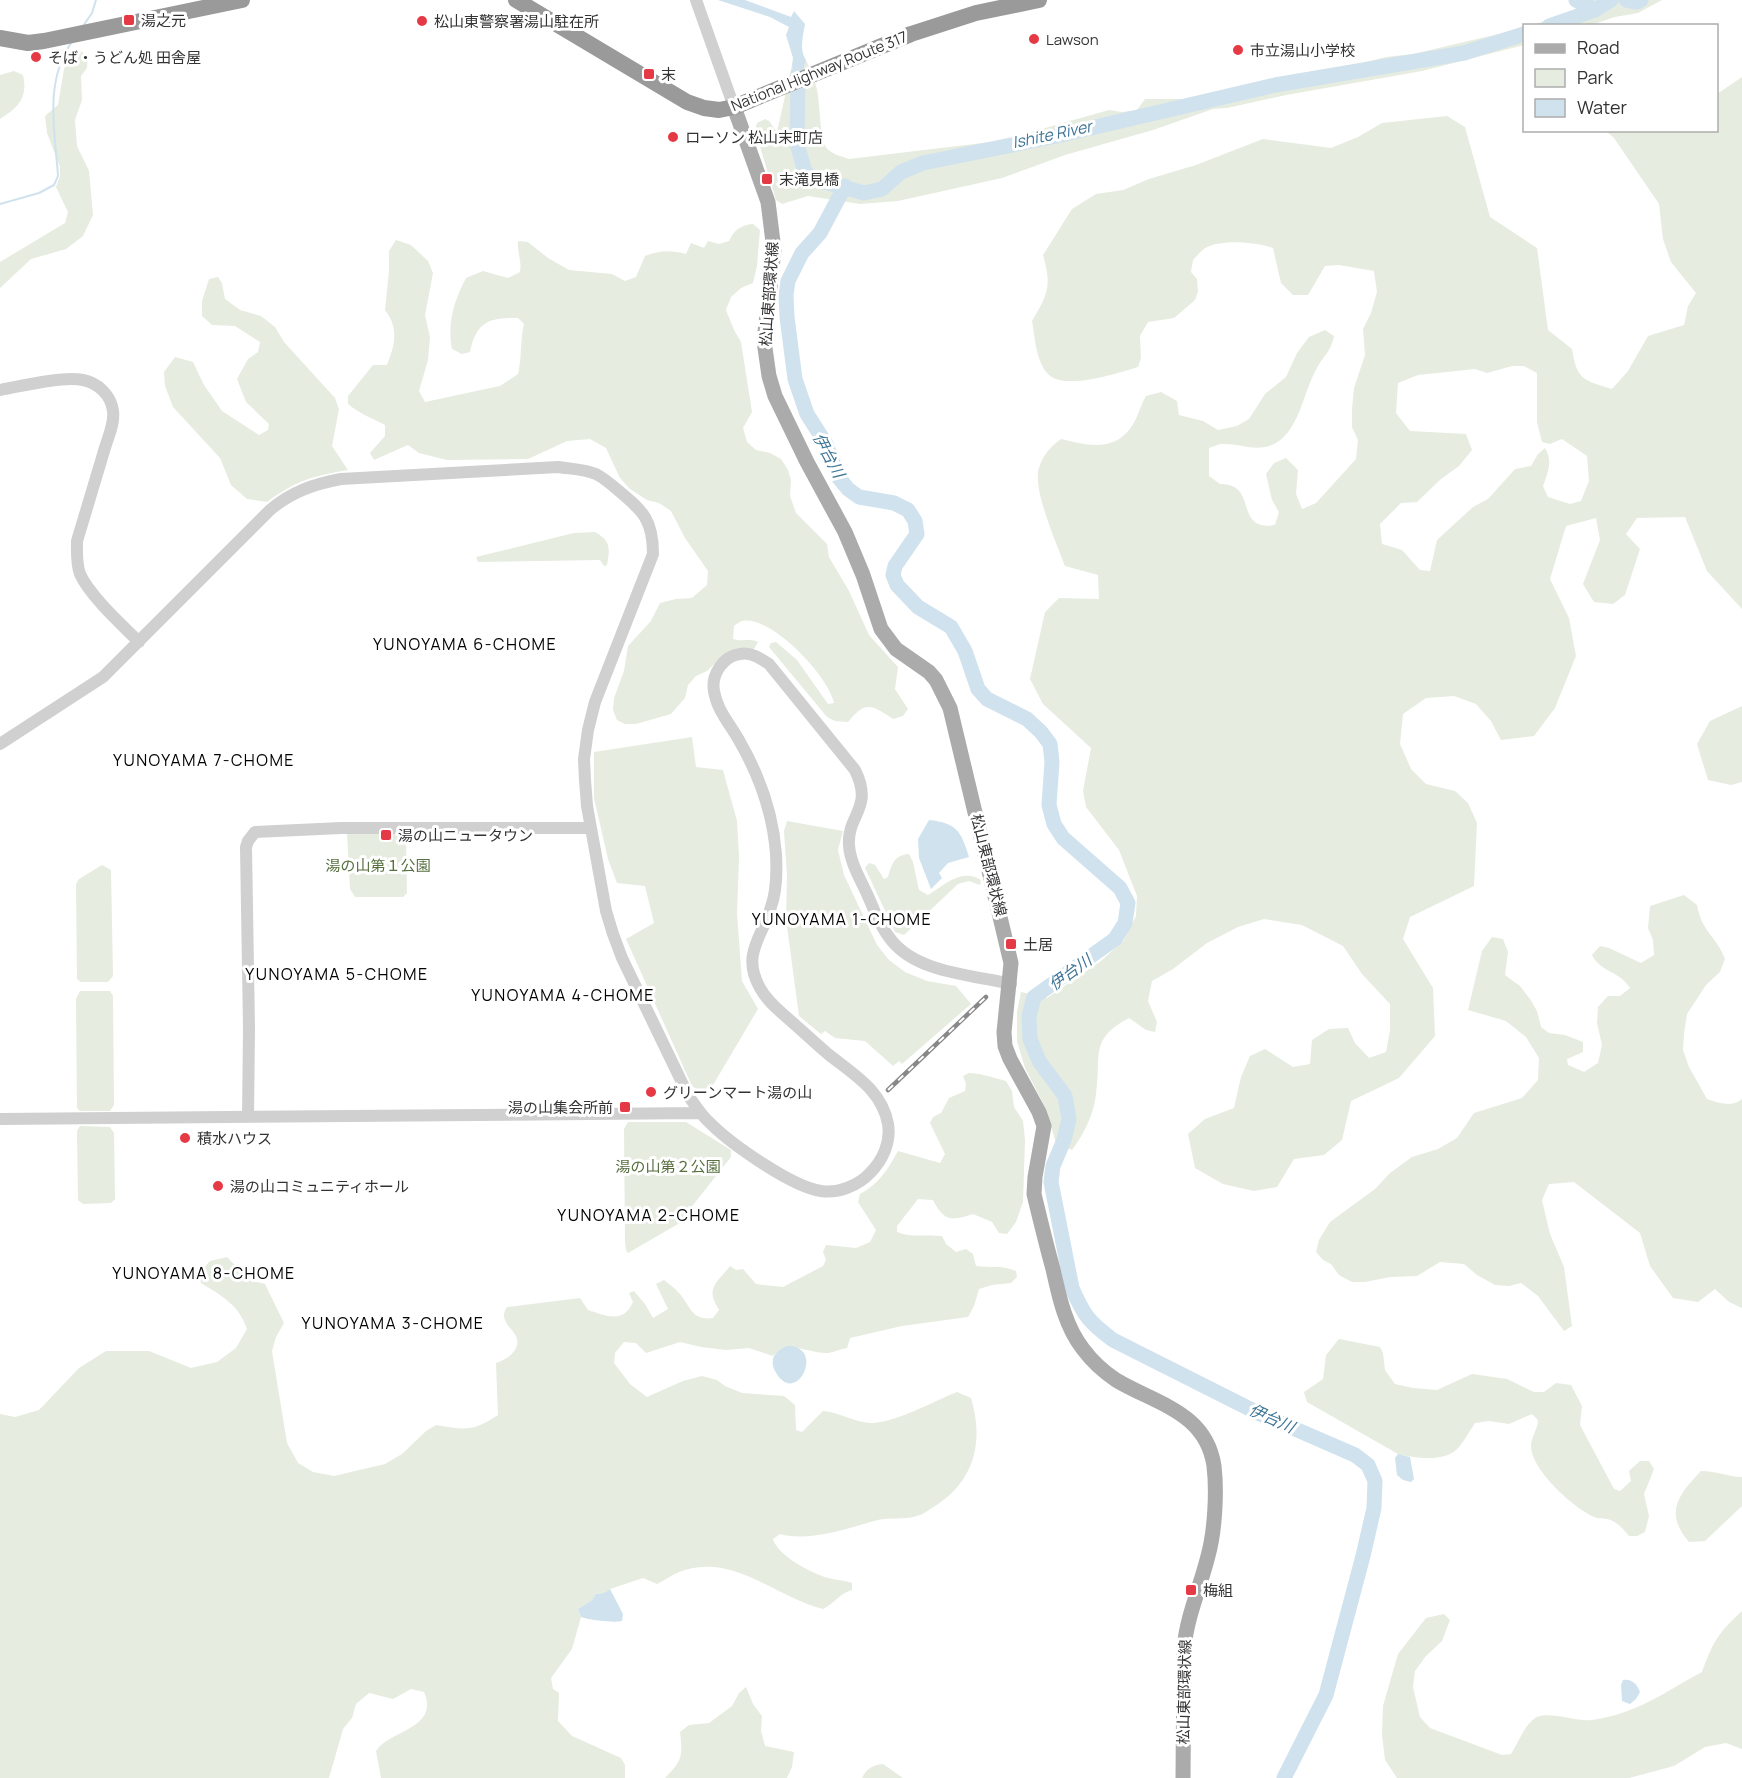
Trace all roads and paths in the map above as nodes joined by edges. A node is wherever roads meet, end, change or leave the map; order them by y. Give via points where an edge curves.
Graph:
1 (242, 0) edge
2 (516, 0) edge
3 (696, 0) edge
4 (1039, 0) edge
5 (0, 38) edge
6 (734, 107) junction
7 (0, 390) edge
8 (139, 642) junction
9 (0, 744) edge
10 (591, 828) junction
11 (1011, 984) junction
12 (700, 1113) junction
13 (248, 1117) junction
14 (0, 1119) edge
15 (1183, 1778) edge

1 - 5 highway via 28,43
2 - 6 highway, National Highway Route 317 via 687,102 720,110
3 - 6 street
4 - 6 highway, National Highway Route 317 via 976,13 926,29
6 - 11 main road, 松山東部環状線 via 771,217 774,250 764,341 775,396 845,531 880,629 896,649 936,680 946,698 1008,943
7 - 8 street via 80,379 92,382 109,397 114,412 77,541 77,559 89,588
8 - 9 street via 86,690
8 - 10 street via 270,510 286,496 303,489 341,479 535,468 569,468 597,474 645,515 653,547 588,730 584,759
10 - 12 street via 606,911 622,958
10 - 13 street via 255,832 246,847
11 - 12 street via 934,968 908,956 890,939 851,858 849,836 862,797 855,770 769,664 751,654 731,657 713,680 716,699 764,794 776,855 771,910 753,949 754,976 773,1005 875,1093 886,1115 888,1140 876,1168 867,1176 843,1189 823,1192 784,1176 717,1131
11 - 15 main road, 松山東部環状線 via 1005,1046 1044,1126 1034,1194 1069,1326 1083,1349 1115,1379 1192,1422 1204,1437 1214,1465 1211,1545 1192,1603 1184,1648
12 - 13 street
13 - 14 street

